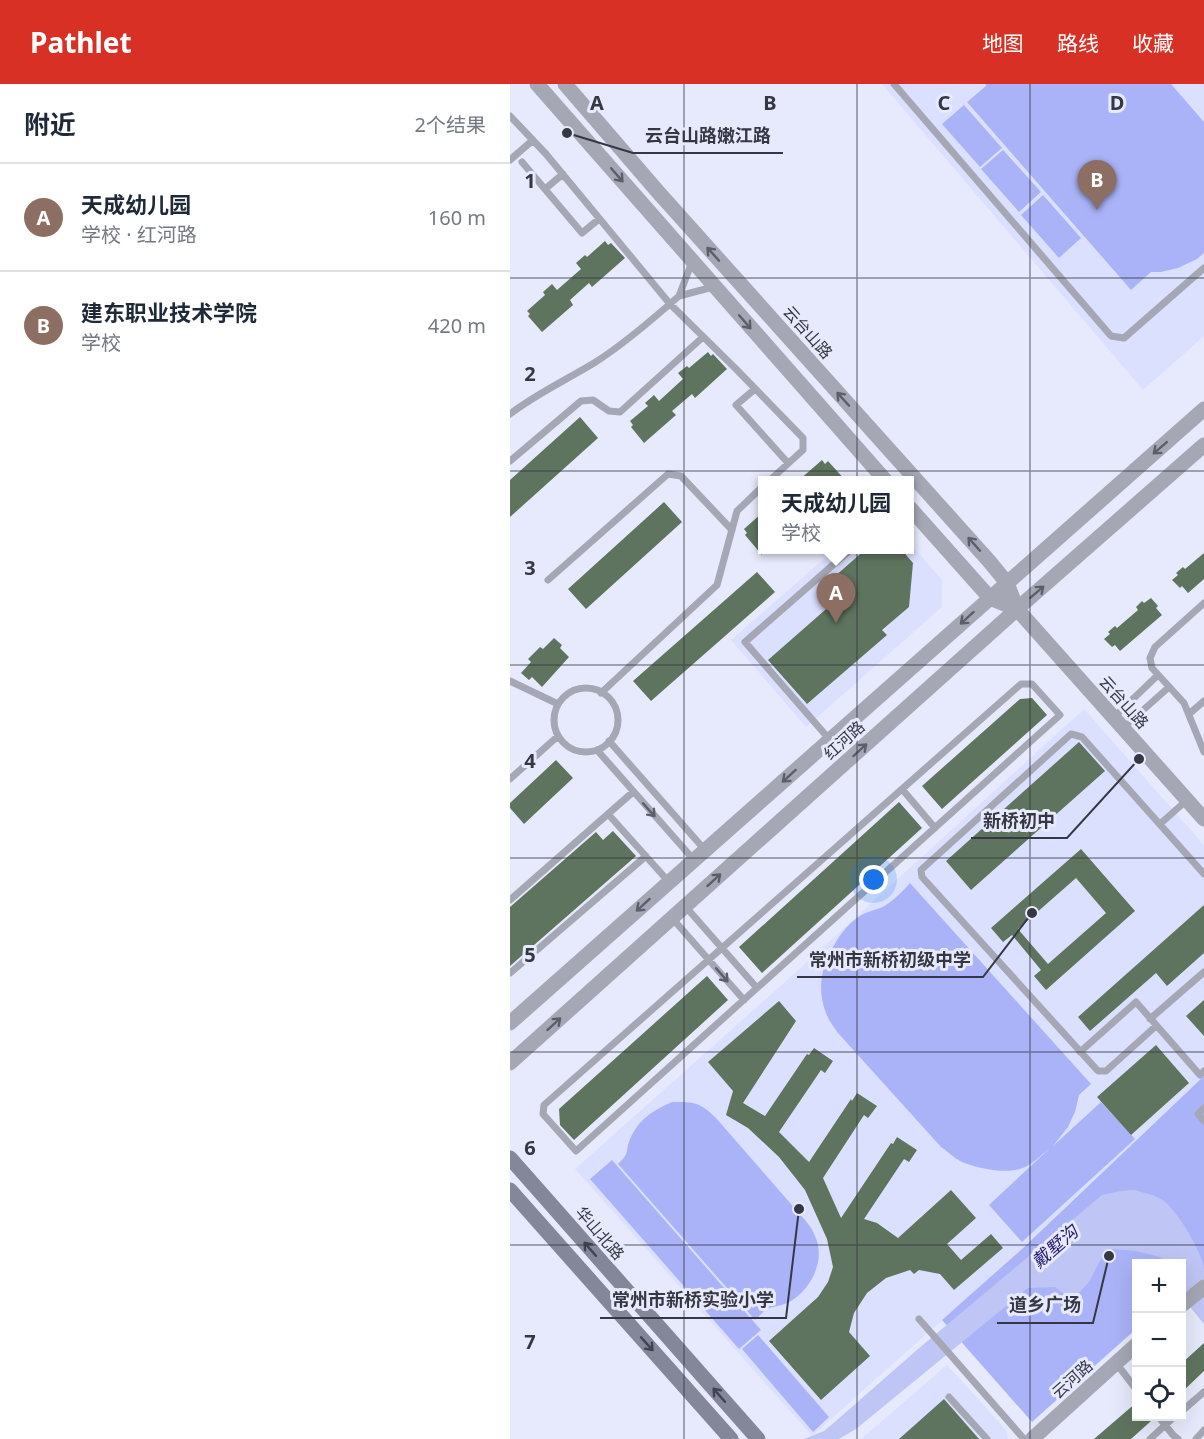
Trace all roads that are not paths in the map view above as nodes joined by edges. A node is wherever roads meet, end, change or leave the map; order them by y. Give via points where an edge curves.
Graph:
1 (537, 84) edge
2 (564, 84) edge
3 (894, 84) edge
4 (510, 116) edge
5 (533, 140) junction
6 (510, 160) edge
7 (522, 162) dead end
8 (563, 174) junction
9 (545, 189) junction
10 (599, 219) junction
11 (692, 262) junction
12 (1204, 268) edge
13 (714, 287) junction
14 (679, 296) junction
15 (670, 304) junction
16 (703, 337) junction
17 (755, 388) junction
18 (1204, 409) edge
19 (510, 414) edge
20 (1204, 445) edge
21 (510, 461) edge
22 (788, 464) junction
23 (774, 476) edge
24 (881, 476) edge
25 (913, 476) edge
26 (914, 477) edge
27 (758, 491) edge
28 (914, 514) edge
29 (732, 530) junction
30 (844, 554) edge
31 (548, 580) dead end
32 (1007, 583) junction
33 (990, 598) junction
34 (1204, 603) edge
35 (1017, 609) junction
36 (1158, 675) junction
37 (510, 681) edge
38 (1169, 687) junction
39 (601, 693) junction
40 (1204, 701) edge
41 (558, 704) junction
42 (1189, 714) junction
43 (1118, 723) junction
44 (558, 736) junction
45 (830, 740) junction
46 (609, 741) junction
47 (597, 750) junction
48 (1204, 752) edge
49 (510, 779) edge
50 (902, 789) junction
51 (633, 792) junction
52 (1187, 800) junction
53 (608, 814) junction
54 (1204, 819) edge
55 (1160, 824) junction
56 (935, 828) junction
57 (700, 855) junction
58 (646, 856) junction
59 (1204, 874) edge
60 (669, 882) junction
61 (510, 900) edge
62 (685, 906) junction
63 (672, 918) junction
64 (722, 948) junction
65 (709, 960) junction
66 (1204, 972) edge
67 (510, 973) edge
68 (757, 988) junction
69 (744, 1000) junction
70 (1150, 1019) junction
71 (510, 1023) edge
72 (1156, 1026) junction
73 (1080, 1052) junction
74 (510, 1063) edge
75 (1204, 1071) edge
76 (1204, 1108) edge
77 (1204, 1121) edge
78 (510, 1158) edge
79 (510, 1190) edge
80 (1204, 1287) edge
81 (1186, 1302) edge
82 (919, 1319) dead end
83 (1132, 1349) edge
84 (1116, 1363) junction
85 (1132, 1383) edge
86 (1204, 1392) edge
87 (950, 1397) dead end
88 (1186, 1408) edge
89 (1162, 1421) edge
90 (1170, 1421) edge
91 (1165, 1425) junction
92 (1204, 1430) edge
93 (731, 1439) edge
94 (758, 1439) edge
95 (987, 1439) edge
96 (1024, 1439) edge
97 (1032, 1439) edge
98 (1150, 1439) edge
99 (1178, 1439) edge
100 (1196, 1439) edge

1 -> 11 street
25 -> 2 street, 云台山路
3 - 12 lane via 1111,336 1124,338
4 - 5 lane
5 - 6 lane
5 - 8 lane
7 - 9 lane
8 - 9 lane
8 - 10 lane
9 - 10 lane via 582,233
10 - 15 lane
11 - 13 street
11 - 14 lane
13 - 14 lane
13 -> 24 street
14 - 15 lane
15 - 16 lane
15 - 19 lane via 596,362
16 - 17 lane
16 - 21 lane via 620,412 609,411 593,400 581,401
17 - 22 lane via 803,438 803,450
17 - 22 lane via 736,405
18 -> 32 street, 红河路
35 -> 20 street, 红河路
22 - 23 lane
32 -> 26 street, 云台山路
27 - 29 lane via 737,511
28 - 33 street, 云台山路
29 - 31 lane via 681,476 668,474
29 - 39 lane via 717,585
30 - 45 lane via 745,642
32 - 33 street, 红河路
32 - 35 street, 云台山路
33 - 35 street, 云台山路
33 -> 45 street, 红河路
34 - 36 lane via 1155,647 1150,658
35 - 43 street, 云台山路
62 -> 35 street, 红河路
36 - 38 lane
36 - 43 lane
37 - 41 lane
38 - 42 lane
38 - 43 lane
39 - 41 lane via 584,688 565,696
39 - 46 lane via 611,701 618,720
40 - 42 lane
41 - 44 lane via 554,714
42 - 48 lane
43 - 52 street, 云台山路
44 - 47 lane via 574,750
44 - 49 lane
45 -> 57 street, 红河路
46 - 47 lane
46 - 57 lane
47 - 51 lane
50 - 56 lane
50 - 56 lane via 1021,684 1032,684 1060,716
50 - 64 lane
51 - 53 lane
51 -> 57 lane
52 - 54 street, 云台山路
52 - 55 lane
53 - 58 lane
53 - 61 lane
55 - 59 lane
55 - 73 lane via 1082,736 1071,734 921,870 922,877
56 - 68 lane
57 - 60 street, 红河路
58 - 60 lane
58 - 67 lane
60 -> 71 street, 红河路
62 - 63 street, 红河路
62 - 64 lane
63 - 65 lane
74 -> 63 street, 红河路
64 - 65 lane
64 - 68 lane
65 -> 69 lane
65 - 69 lane via 544,1105 543,1114 576,1151
66 - 70 lane
68 - 69 lane
70 - 72 lane
70 - 73 lane via 1136,1002
72 - 73 lane via 1106,1071 1098,1071
72 - 75 lane via 1200,1075
76 - 77 lane via 1198,1114
94 -> 78 main road, 华山北路
79 -> 93 main road
80 - 81 street
82 - 96 lane
83 - 84 street, 云河路
84 - 85 lane
84 - 97 street, 云河路
86 - 88 lane
87 - 95 lane
89 - 91 lane
90 - 91 lane
91 - 98 lane
91 - 99 lane
92 - 100 lane

